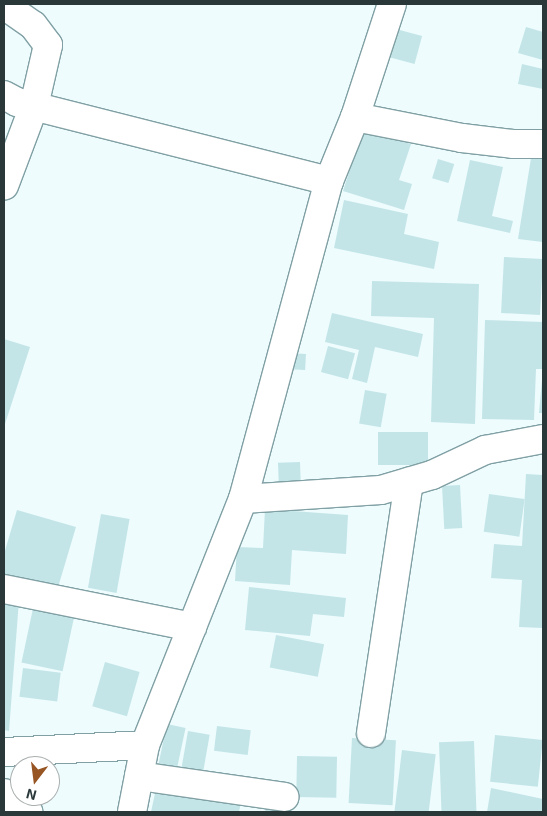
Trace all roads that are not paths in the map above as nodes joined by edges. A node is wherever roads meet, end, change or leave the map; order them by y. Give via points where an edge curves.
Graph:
1 (392, 4) edge
2 (4, 5) edge
3 (4, 95) edge
4 (34, 106) junction
5 (355, 117) junction
6 (543, 144) edge
7 (329, 182) junction
8 (4, 186) edge
9 (543, 439) edge
10 (409, 482) junction
11 (243, 499) junction
12 (4, 589) edge
13 (192, 627) junction
14 (371, 732) dead end
15 (145, 744) junction
16 (4, 752) edge
17 (139, 776) junction
18 (4, 793) edge
19 (284, 797) dead end
20 (28, 812) edge
21 (132, 812) edge

1 - 5 street
2 - 4 street via 33,25 48,45
3 - 4 street
4 - 7 street
4 - 8 street
5 - 6 street via 462,138
5 - 7 street
7 - 11 street
9 - 10 street via 485,450
10 - 11 street via 381,490
10 - 14 street
11 - 13 street
12 - 13 street
13 - 15 street
15 - 16 street
15 - 17 street
17 - 19 street
17 - 21 street
18 - 20 street

